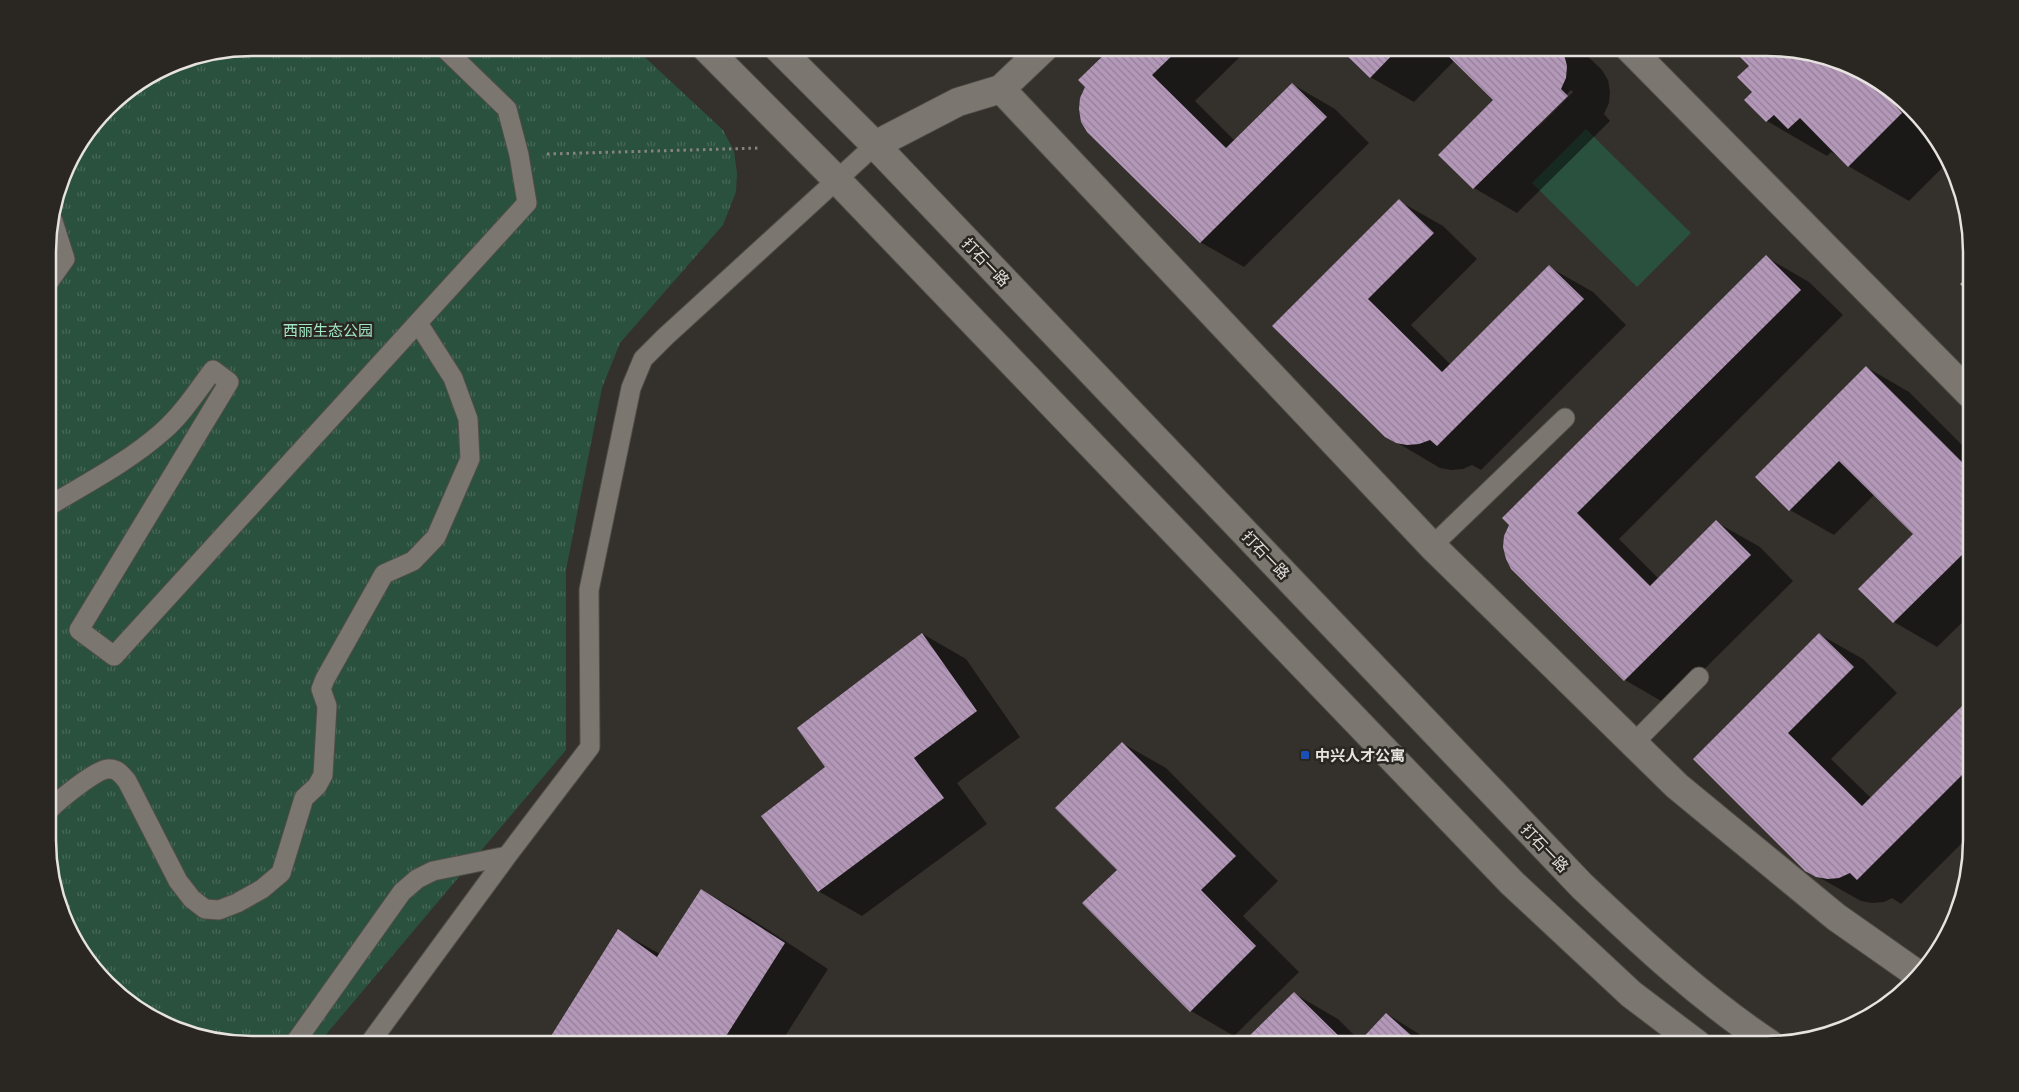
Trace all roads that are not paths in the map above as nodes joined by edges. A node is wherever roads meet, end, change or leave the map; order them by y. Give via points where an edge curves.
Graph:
1 (452, 56) edge
2 (714, 56) edge
3 (786, 56) edge
4 (1035, 56) edge
5 (1638, 56) edge
6 (1001, 88) junction
7 (875, 145) junction
8 (837, 180) junction
9 (57, 235) edge
10 (56, 272) edge
11 (418, 323) junction
12 (1963, 387) edge
13 (1565, 418) dead end
14 (56, 501) edge
15 (1432, 546) junction
16 (1699, 677) dead end
17 (1634, 743) junction
18 (56, 803) edge
19 (506, 856) junction
20 (1912, 971) edge
21 (301, 1036) edge
22 (375, 1036) edge
23 (1687, 1036) edge
24 (1759, 1036) edge

1 - 11 lane via 507,109 520,155 527,203
2 - 8 main road
3 - 7 main road, 打石一路
4 - 6 main road
5 - 12 main road
6 - 7 main road via 958,102
6 - 15 main road
7 - 8 lane
7 - 24 main road, 打石一路 via 1582,886 1644,944
8 - 19 lane via 643,359 631,388 589,590 590,747
8 - 23 main road via 1512,883 1631,994
9 - 10 lane via 65,260
11 - 14 lane via 114,656 79,630 229,382 213,370 163,432 117,466
11 - 18 lane via 453,378 468,419 470,459 436,537 414,561 384,574 325,679 321,690 327,706 323,775 304,798 280,873 262,889 237,903 219,910 205,909 178,881 119,771 108,769 94,775
13 - 15 lane
15 - 17 main road
16 - 17 lane
17 - 20 main road via 1678,786 1836,917
19 - 21 lane via 433,871 402,892
19 - 22 lane

